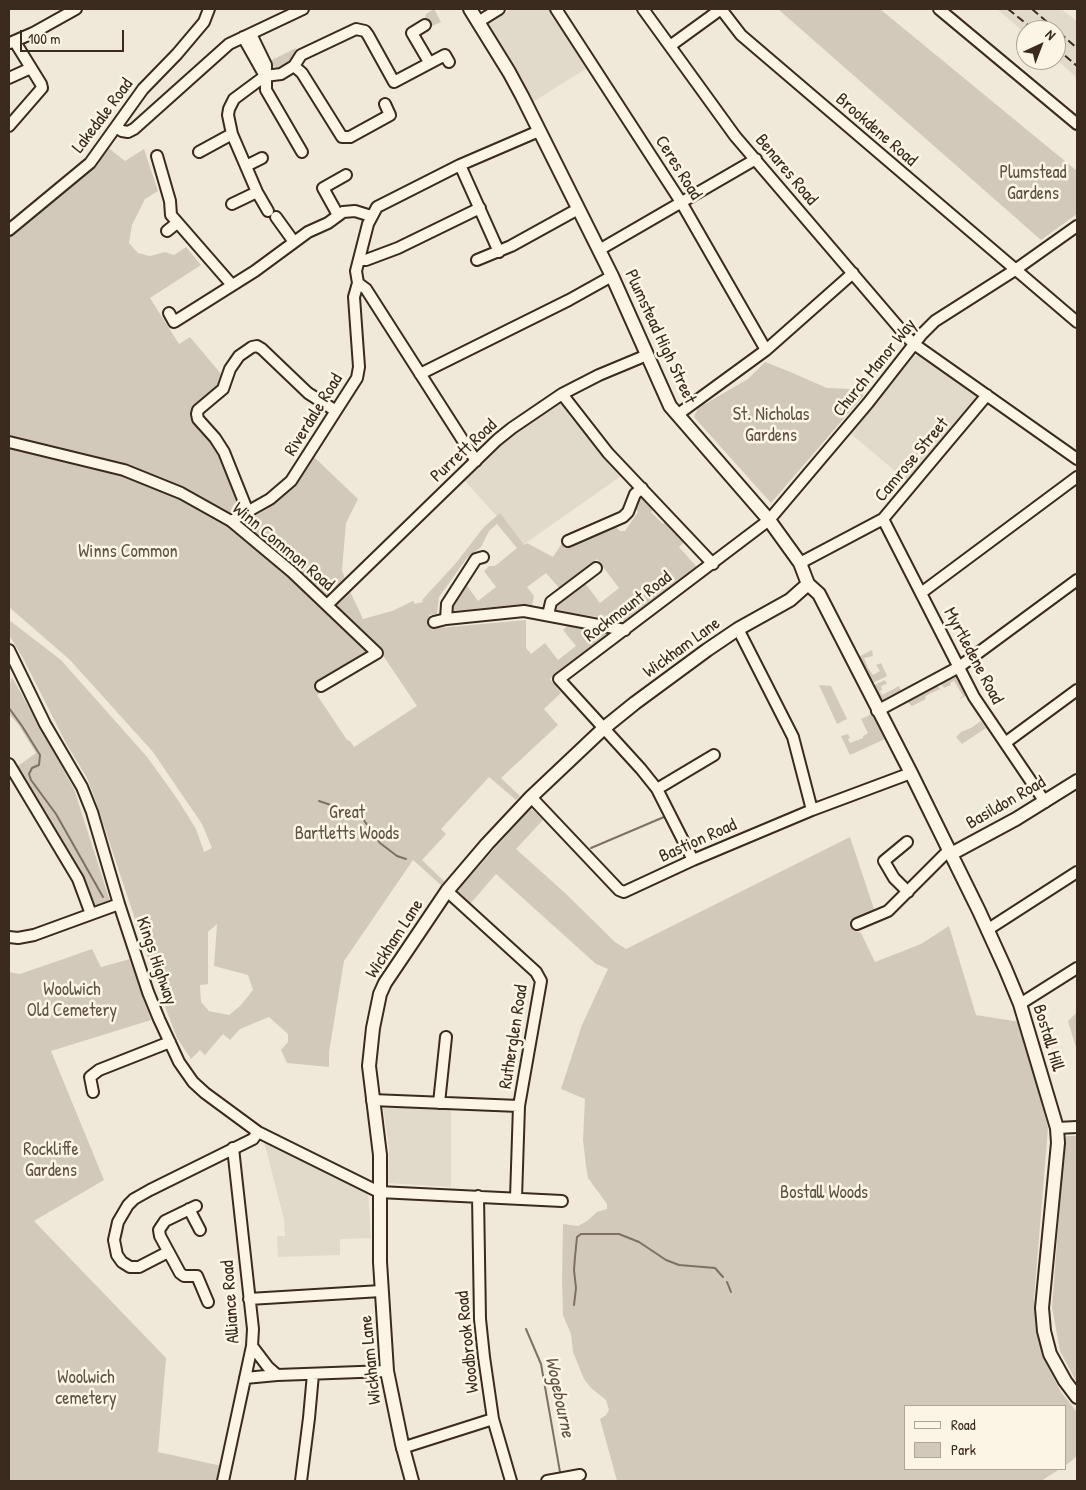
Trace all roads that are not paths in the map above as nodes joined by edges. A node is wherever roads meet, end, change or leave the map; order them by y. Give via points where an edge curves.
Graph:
1 (76, 9) edge
2 (209, 9) edge
3 (304, 9) edge
4 (470, 9) edge
5 (499, 9) edge
6 (556, 9) edge
7 (643, 9) edge
8 (721, 9) edge
9 (939, 9) edge
10 (478, 22) junction
11 (425, 25) dead end
12 (247, 36) junction
13 (12, 43) edge
14 (670, 46) junction
15 (429, 62) junction
16 (449, 62) dead end
17 (294, 66) junction
18 (31, 68) junction
19 (265, 76) junction
20 (9, 78) edge
21 (385, 104) dead end
22 (1077, 124) edge
23 (9, 126) edge
24 (116, 127) junction
25 (539, 131) junction
26 (232, 134) junction
27 (199, 152) dead end
28 (302, 152) dead end
29 (157, 156) dead end
30 (262, 158) dead end
31 (756, 159) junction
32 (460, 165) junction
33 (246, 166) junction
34 (346, 175) dead end
35 (257, 192) junction
36 (681, 202) junction
37 (232, 204) dead end
38 (480, 208) junction
39 (578, 209) junction
40 (338, 215) junction
41 (371, 216) junction
42 (178, 224) junction
43 (1077, 226) edge
44 (9, 230) edge
45 (167, 231) dead end
46 (294, 242) junction
47 (599, 250) junction
48 (500, 252) junction
49 (359, 260) junction
50 (477, 260) dead end
51 (1015, 270) junction
52 (853, 273) junction
53 (612, 276) junction
54 (358, 283) junction
55 (232, 285) junction
56 (169, 313) dead end
57 (1077, 322) edge
58 (914, 344) junction
59 (766, 350) junction
60 (648, 355) junction
61 (420, 374) junction
62 (562, 394) junction
63 (987, 395) junction
64 (336, 411) junction
65 (677, 415) junction
66 (9, 442) edge
67 (1077, 459) edge
68 (476, 461) junction
69 (1077, 478) edge
70 (642, 488) junction
71 (248, 512) junction
72 (883, 519) junction
73 (769, 520) junction
74 (231, 521) junction
75 (568, 542) dead end
76 (483, 557) dead end
77 (800, 563) junction
78 (713, 564) junction
79 (596, 568) dead end
80 (1077, 580) edge
81 (808, 584) junction
82 (921, 593) junction
83 (327, 605) junction
84 (548, 615) junction
85 (446, 619) junction
86 (434, 622) dead end
87 (625, 630) junction
88 (738, 630) junction
89 (10, 655) edge
90 (958, 667) junction
91 (321, 686) dead end
92 (1077, 690) edge
93 (877, 711) junction
94 (604, 728) junction
95 (1004, 743) junction
96 (714, 755) dead end
97 (9, 764) edge
98 (911, 773) junction
99 (1077, 781) edge
100 (657, 789) junction
101 (531, 797) junction
102 (1045, 802) junction
103 (812, 810) junction
104 (907, 842) dead end
105 (950, 852) junction
106 (693, 860) junction
107 (1077, 872) edge
108 (447, 891) junction
109 (908, 892) junction
110 (119, 904) junction
111 (91, 914) junction
112 (857, 924) dead end
113 (987, 930) junction
114 (9, 937) edge
115 (1077, 968) edge
116 (1020, 1004) junction
117 (446, 1037) dead end
118 (170, 1042) junction
119 (93, 1092) dead end
120 (372, 1100) junction
121 (439, 1103) junction
122 (519, 1106) junction
123 (1077, 1127) edge
124 (1057, 1128) junction
125 (258, 1132) junction
126 (233, 1148) junction
127 (379, 1192) junction
128 (478, 1196) junction
129 (516, 1198) junction
130 (562, 1201) dead end
131 (200, 1230) dead end
132 (168, 1252) junction
133 (381, 1291) junction
134 (249, 1299) junction
135 (208, 1302) dead end
136 (252, 1346) junction
137 (387, 1371) junction
138 (312, 1374) junction
139 (277, 1375) junction
140 (245, 1378) junction
141 (1077, 1396) edge
142 (493, 1419) junction
143 (402, 1448) junction
144 (580, 1475) dead end
145 (223, 1481) edge
146 (301, 1481) edge
147 (412, 1481) edge
148 (511, 1481) edge
149 (547, 1481) edge

1 - 13 street
2 - 24 street, Lakedale Road via 193,36 143,89
3 - 12 street
4 - 10 main road, Plumstead High Street
5 - 10 street
6 - 36 street, Ceres Road
7 - 14 street, Benares Road
8 - 14 street
8 - 51 street, Brookdene Road via 741,35
9 - 22 street
10 - 25 main road, Plumstead High Street via 509,72
11 - 15 street via 410,29
12 - 19 street via 266,65
12 - 24 street via 229,44 134,130 122,131
13 - 18 street
14 - 31 street, Benares Road
15 - 16 street via 445,55
15 - 17 street via 394,82 368,35 356,29 301,55
17 - 19 street via 281,74
17 - 21 street via 302,73 342,137 350,137 390,115
18 - 20 street
18 - 23 street via 42,88
19 - 26 street via 231,103 228,115
19 - 28 street via 266,90
24 - 44 street, Lakedale Road via 90,163
25 - 32 street
25 - 39 main road, Plumstead High Street
26 - 27 street
26 - 33 street
29 - 42 street via 172,215
30 - 33 street
31 - 36 street
31 - 52 street, Benares Road
32 - 38 street
32 - 41 street via 381,204
33 - 35 street
34 - 40 street via 323,188
35 - 37 street
35 - 46 street
36 - 47 street
36 - 59 street, Ceres Road
38 - 48 street
38 - 49 street via 398,248
39 - 47 main road, Plumstead High Street
39 - 48 street
40 - 41 street via 349,210
40 - 46 street
41 - 49 street, Riverdale Road
42 - 45 street
42 - 55 street
43 - 51 street, Church Manor Way
46 - 55 street
47 - 53 main road, Plumstead High Street
48 - 50 street
49 - 54 street, Riverdale Road via 356,271
51 - 57 street, Brookdene Road
51 - 58 street, Church Manor Way via 935,321
52 - 58 street, Benares Road
52 - 59 street
53 - 60 main road, Plumstead High Street
53 - 61 street
54 - 61 street via 366,289
54 - 64 street, Riverdale Road via 354,297 358,373
55 - 56 street via 209,304 174,322
58 - 63 street, Benares Road
58 - 73 street, Church Manor Way
59 - 65 street
60 - 62 street, Purrett Road
60 - 65 main road, Plumstead High Street via 664,395
61 - 68 street
62 - 68 street, Purrett Road via 512,428
62 - 70 street via 608,453
63 - 67 street, Benares Road
63 - 72 street, Camrose Street
64 - 71 street, Riverdale Road via 291,480 270,499
64 - 71 street via 308,393 257,346 239,356 230,369 224,389 196,414 224,452
65 - 73 main road, Plumstead High Street
66 - 74 street, Winn Common Road via 124,470 181,493
68 - 83 street, Purrett Road
69 - 82 street
70 - 75 street via 635,494 623,517
70 - 78 street
71 - 74 street, Riverdale Road
72 - 77 street, Camrose Street
72 - 82 street, Myrtledene Road
73 - 77 main road, Plumstead High Street
73 - 78 street, Rockmount Road
74 - 83 street, Winn Common Road
76 - 85 street via 476,559 447,604
77 - 81 main road, Plumstead High Street
78 - 87 street, Rockmount Road
79 - 84 street via 551,602
80 - 90 street
81 - 88 main road, Wickham Lane via 790,600
81 - 93 main road, Plumstead High Street via 818,594
82 - 90 street, Myrtledene Road
83 - 91 street, Winn Common Road via 376,653
84 - 85 street via 524,611
84 - 87 street
85 - 86 street
87 - 94 street, Rockmount Road via 560,679
88 - 94 main road, Wickham Lane
88 - 103 street via 793,737
89 - 110 street, Kings Highway via 82,787
90 - 93 street
90 - 95 street, Myrtledene Road
92 - 95 street
93 - 98 main road, Bostall Hill
94 - 100 street
94 - 101 main road, Wickham Lane
95 - 102 street, Myrtledene Road
96 - 100 street
97 - 111 street via 78,880
98 - 103 street, Bastion Road
98 - 105 main road, Bostall Hill
99 - 102 main road, Basildon Road
100 - 106 street
101 - 106 street, Bastion Road via 624,892
101 - 108 main road, Wickham Lane
102 - 105 main road, Basildon Road
103 - 106 street, Bastion Road
104 - 109 street via 884,861
105 - 109 street
105 - 113 main road, Bostall Hill
107 - 113 street
108 - 120 main road, Wickham Lane via 380,994 369,1057
108 - 122 street, Rutherglen Road via 536,972 541,981
109 - 112 street via 888,911
110 - 111 street
110 - 118 street, Kings Highway via 148,992
111 - 114 street via 28,937
113 - 116 main road, Bostall Hill
115 - 116 street
116 - 124 main road, Bostall Hill
117 - 121 street
118 - 119 street via 99,1070 90,1077
118 - 125 street, Kings Highway via 193,1082
120 - 121 street
120 - 127 main road, Wickham Lane via 380,1155
121 - 122 street
122 - 129 street, Rutherglen Road
123 - 124 street
124 - 141 main road, Bostall Hill via 1042,1308 1050,1354
125 - 126 street via 253,1139
125 - 127 street, Kings Highway
126 - 132 street via 134,1199 123,1212 115,1233 114,1248 122,1262 130,1267 139,1267
126 - 134 street, Alliance Road
127 - 128 street
127 - 133 main road, Wickham Lane
128 - 129 street
128 - 142 street, Woodbrook Road via 480,1319
129 - 130 street
131 - 132 street via 192,1207 165,1221 159,1230
132 - 135 street via 180,1273 197,1276
133 - 134 street
133 - 137 main road, Wickham Lane
134 - 136 street, Alliance Road
136 - 139 street
136 - 140 street, Alliance Road
137 - 138 street
137 - 143 main road, Wickham Lane
138 - 139 street
138 - 146 street
139 - 140 street
140 - 145 street, Alliance Road
142 - 143 street
142 - 148 street, Woodbrook Road
143 - 147 main road, Wickham Lane
144 - 149 street

